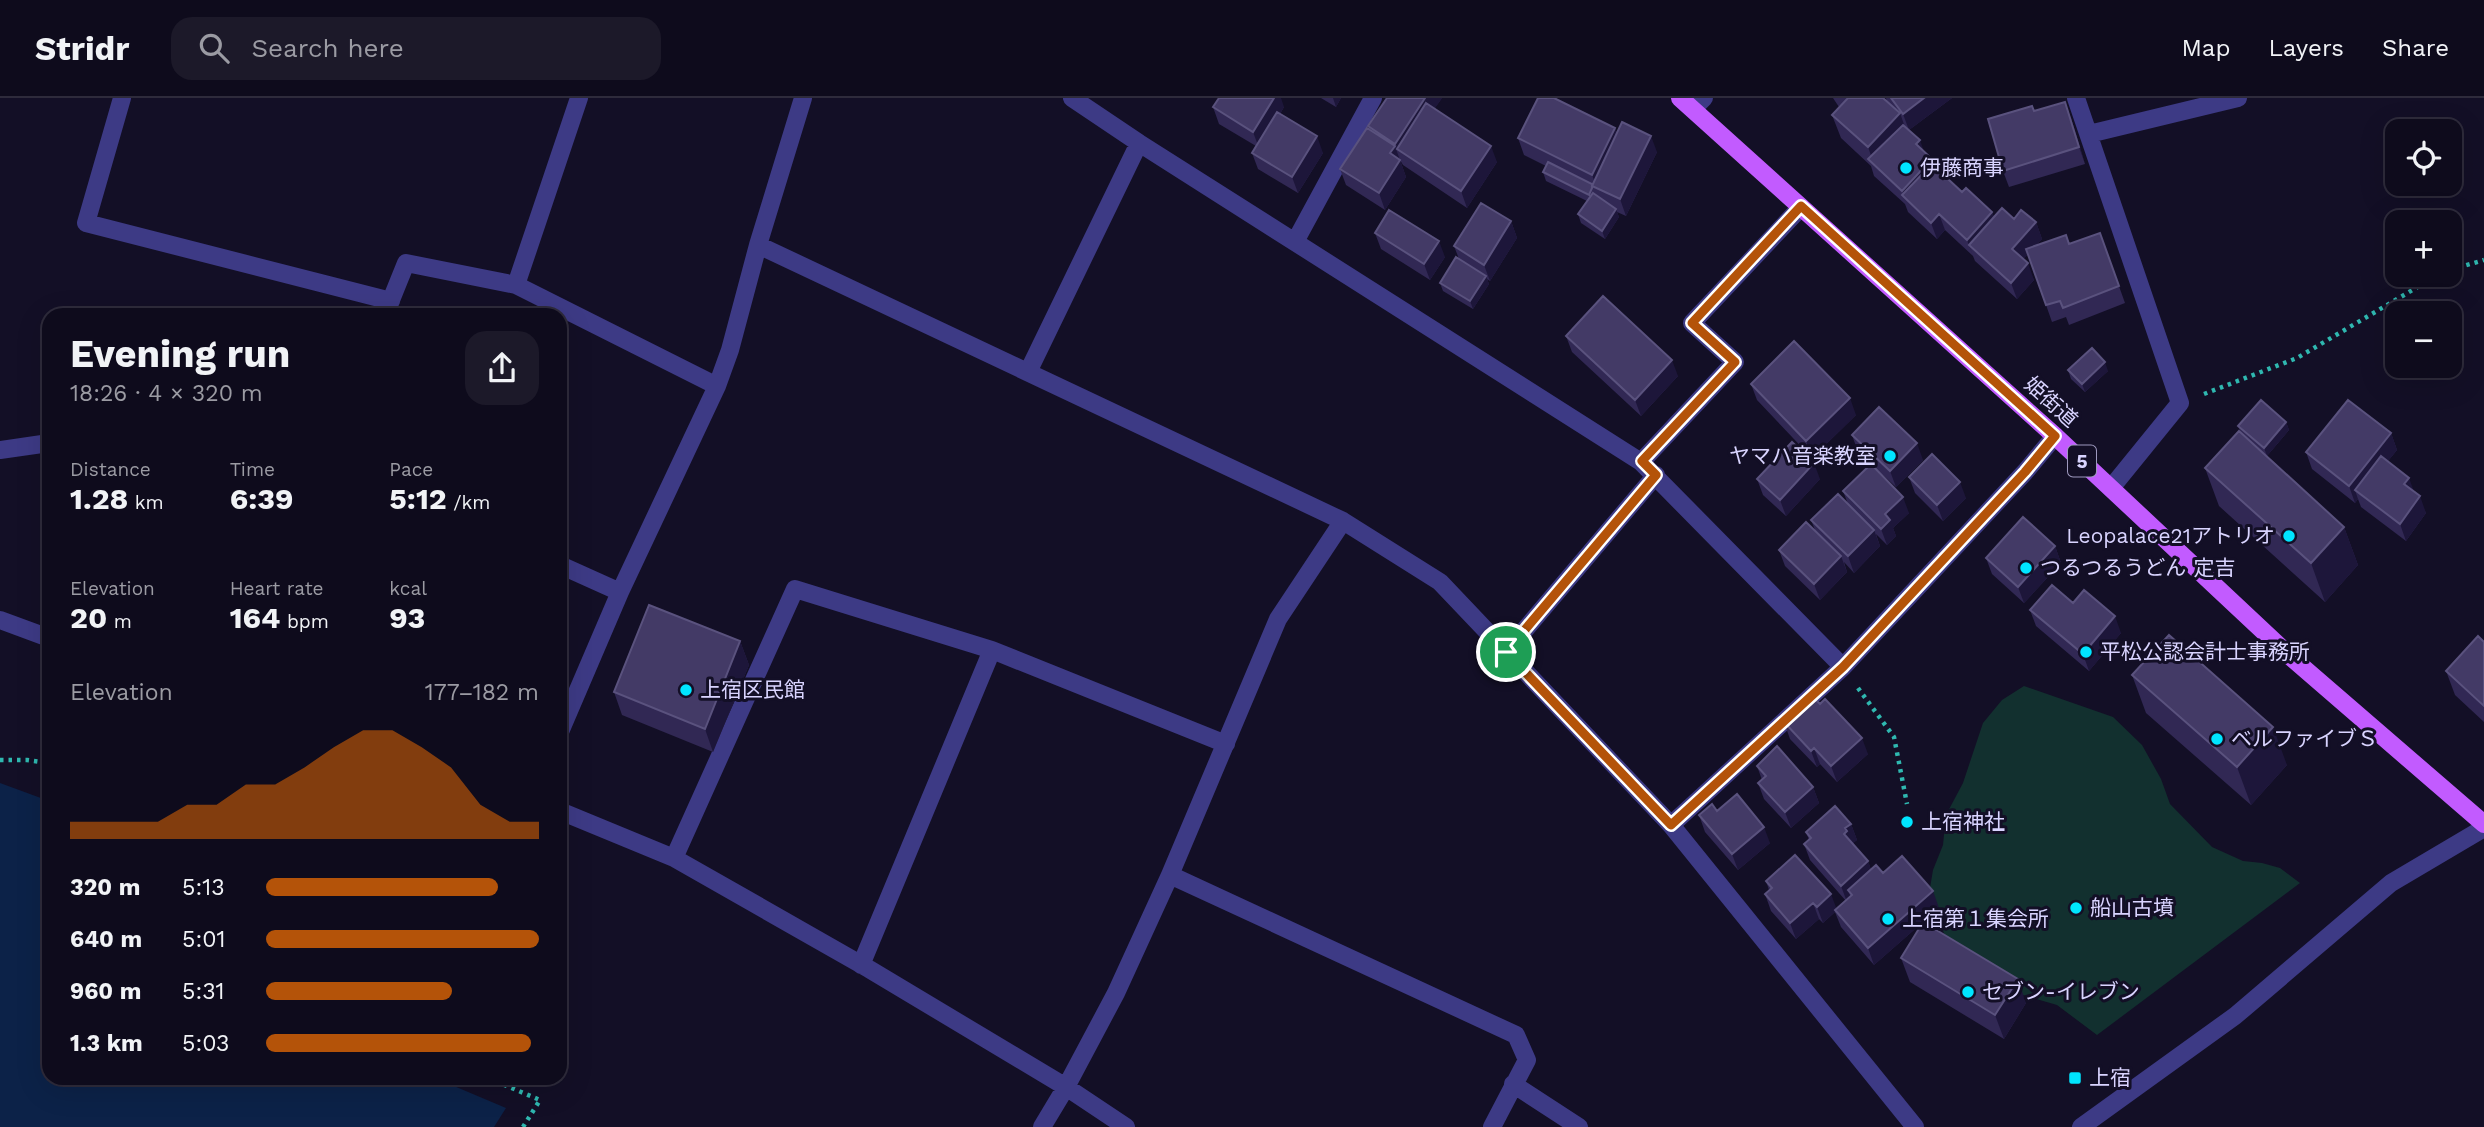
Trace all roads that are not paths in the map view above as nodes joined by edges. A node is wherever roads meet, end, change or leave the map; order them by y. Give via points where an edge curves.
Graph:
1 (122, 98) edge
2 (803, 98) edge
3 (1072, 98) edge
4 (1373, 98) edge
5 (2077, 98) edge
6 (2238, 98) edge
7 (576, 99) edge
8 (1692, 102) edge
9 (2088, 134) junction
10 (1139, 143) junction
11 (1801, 206) junction
12 (1296, 240) junction
13 (758, 244) junction
14 (516, 285) junction
15 (388, 308) edge
16 (562, 308) edge
17 (567, 311) edge
18 (1028, 372) junction
19 (717, 386) junction
20 (2055, 436) junction
21 (42, 444) edge
22 (0, 450) edge
23 (1642, 461) junction
24 (1656, 475) junction
25 (2111, 488) junction
26 (1343, 521) junction
27 (567, 568) edge
28 (620, 592) junction
29 (0, 620) edge
30 (42, 635) edge
31 (992, 650) junction
32 (1506, 652) junction
33 (1843, 667) junction
34 (567, 716) edge
35 (1226, 744) junction
36 (567, 814) edge
37 (1671, 825) junction
38 (2484, 826) edge
39 (674, 858) junction
40 (1170, 875) junction
41 (861, 965) junction
42 (1513, 1084) junction
43 (1066, 1087) junction
44 (1042, 1127) edge
45 (1126, 1127) edge
46 (1492, 1127) edge
47 (1579, 1127) edge
48 (1915, 1127) edge
49 (2081, 1127) edge

1 - 15 street via 86,222
2 - 13 street
3 - 10 street
4 - 12 street
5 - 9 street
6 - 9 street
7 - 14 street
8 - 11 main road, 姫街道 / 5
9 - 25 street via 2180,402
10 - 12 street
10 - 18 street
11 - 20 main road, 姫街道 / 5
11 - 23 street via 1692,323 1735,362
12 - 23 street
13 - 18 street
13 - 19 street
14 - 15 street via 406,264
14 - 16 street
17 - 19 street
18 - 26 street
19 - 28 street
20 - 25 main road, 姫街道 / 5
20 - 33 street
21 - 22 street
23 - 24 street
24 - 32 street
24 - 33 street
25 - 38 main road, 姫街道 / 5 via 2292,658
26 - 32 street via 1440,582
26 - 35 street via 1278,619
27 - 28 street
28 - 34 street
29 - 30 street
31 - 35 street
31 - 39 street via 795,589
31 - 41 street
32 - 37 street
33 - 37 street
35 - 40 street
36 - 39 street
37 - 48 street
38 - 49 street via 2391,883 2235,1016
39 - 41 street
40 - 42 street via 1516,1035 1527,1060
40 - 43 street
41 - 43 street
42 - 46 street
42 - 47 street
43 - 44 street
43 - 45 street

